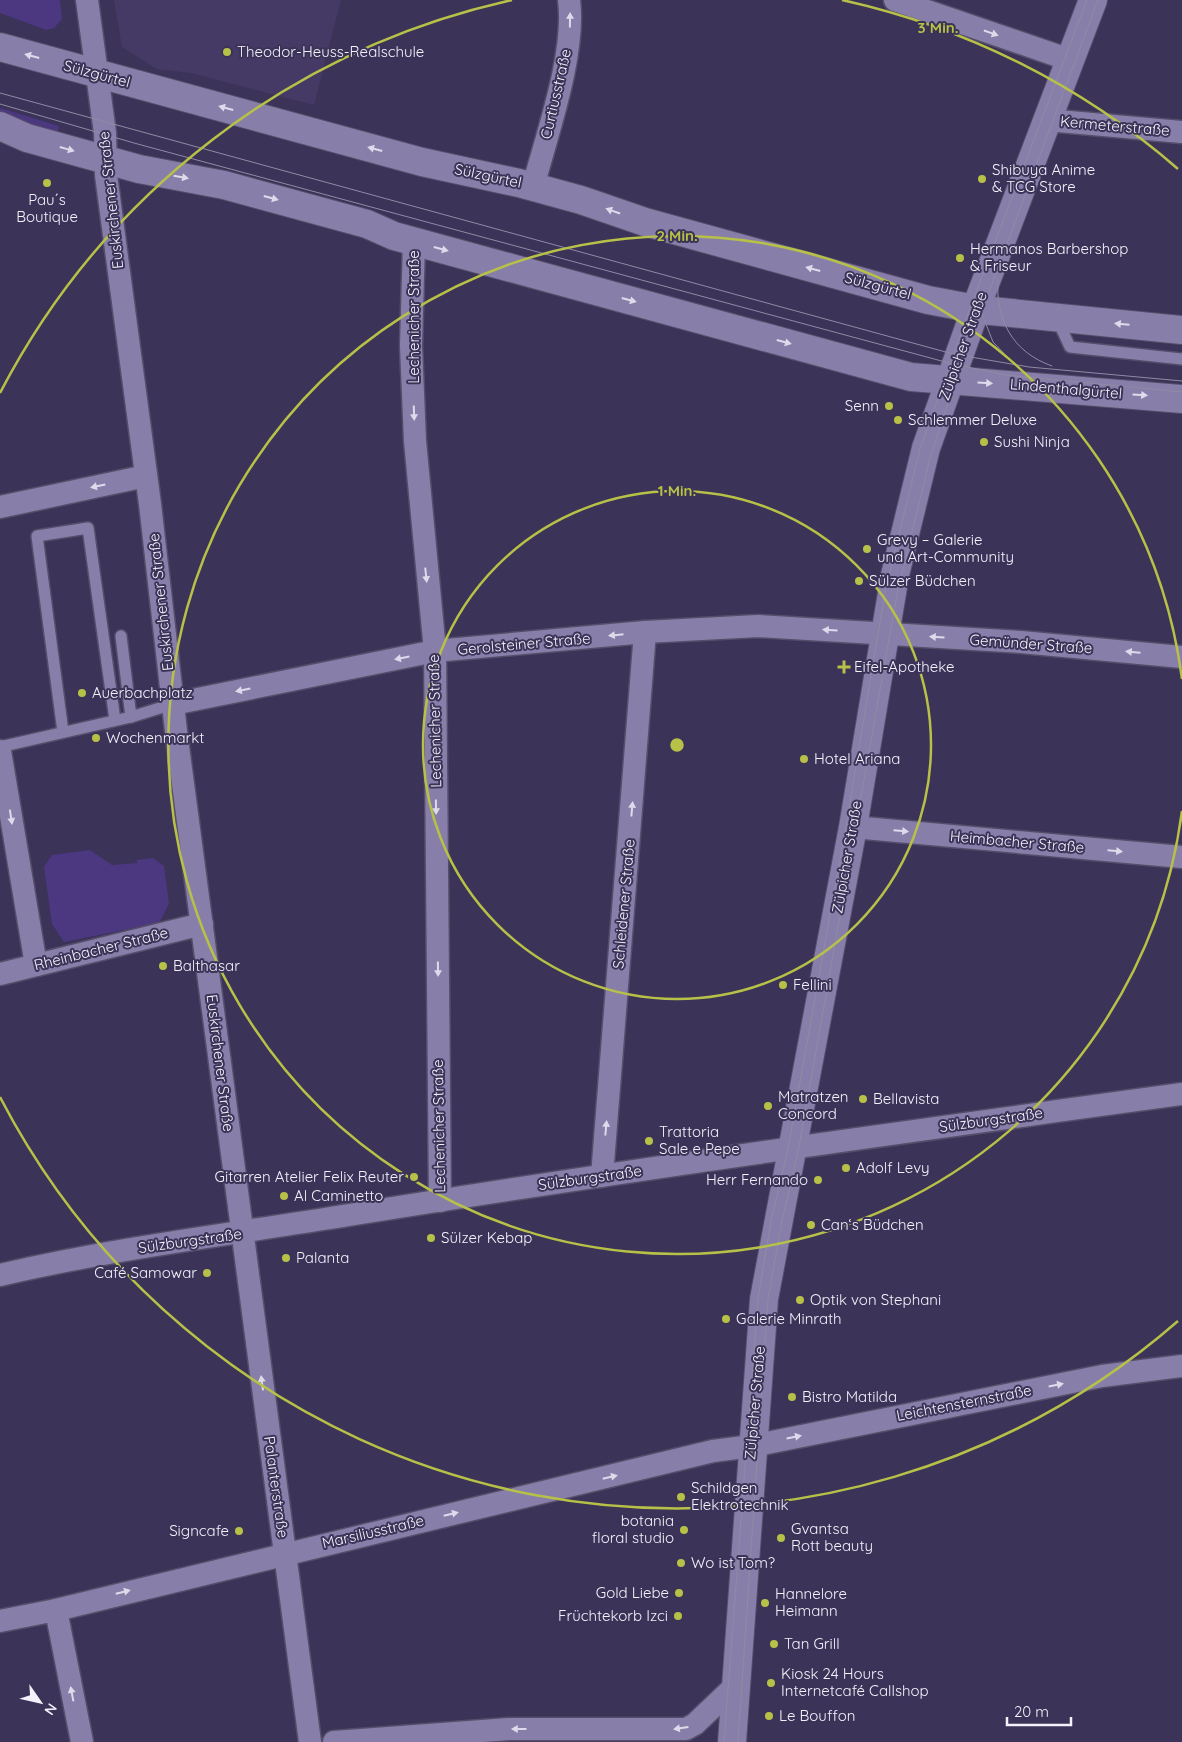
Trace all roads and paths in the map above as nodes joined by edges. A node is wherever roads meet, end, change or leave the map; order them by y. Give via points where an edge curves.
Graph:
1 (87, 0) edge
2 (569, 0) edge
3 (895, 0) edge
4 (1093, 0) edge
5 (0, 47) edge
6 (1070, 60) junction
7 (96, 74) junction
8 (1047, 120) junction
9 (0, 126) edge
10 (1182, 132) edge
11 (106, 160) junction
12 (533, 186) junction
13 (414, 242) junction
14 (976, 310) junction
15 (1057, 318) junction
16 (1182, 330) edge
17 (1182, 359) edge
18 (949, 381) junction
19 (1182, 399) edge
20 (146, 476) junction
21 (0, 507) edge
22 (646, 632) junction
23 (882, 634) junction
24 (121, 636) dead end
25 (435, 651) junction
26 (1182, 657) edge
27 (173, 704) junction
28 (131, 717) junction
29 (115, 720) junction
30 (64, 732) junction
31 (0, 747) edge
32 (0, 751) edge
33 (853, 827) junction
34 (1182, 857) edge
35 (202, 924) junction
36 (36, 965) junction
37 (0, 974) edge
38 (1182, 1094) edge
39 (794, 1148) junction
40 (602, 1176) junction
41 (440, 1201) junction
42 (242, 1233) junction
43 (0, 1275) edge
44 (1182, 1366) edge
45 (749, 1446) junction
46 (285, 1553) junction
47 (56, 1610) junction
48 (0, 1621) edge
49 (735, 1686) junction
50 (82, 1742) edge
51 (310, 1742) edge
52 (334, 1742) edge
53 (732, 1742) edge

1 - 7 street, Euskirchener Straße
12 -> 2 street, Curtiusstraße via 566,56 571,19
3 -> 6 street
4 - 6 main road, Zülpicher Straße
7 -> 5 main road, Sülzgürtel
6 - 8 main road, Zülpicher Straße
7 - 11 street, Euskirchener Straße
12 -> 7 main road, Sülzgürtel via 422,162
8 - 10 street, Kermeterstraße
8 - 14 main road, Zülpicher Straße
9 -> 11 main road via 28,138
11 -> 13 main road via 233,187 367,224
11 - 20 street, Euskirchener Straße
14 -> 12 main road, Sülzgürtel via 928,300 645,222
13 -> 18 main road via 911,377
13 -> 25 street, Lechenicher Straße via 411,346 415,441
14 - 15 main road
14 - 18 main road, Zülpicher Straße
16 -> 15 main road
15 - 17 lane via 1070,347
18 -> 19 main road, Lindenthalgürtel
18 - 23 main road, Zülpicher Straße via 926,448
20 -> 21 street
20 - 27 street, Euskirchener Straße
23 -> 22 street, Gerolsteiner Straße via 758,626
22 -> 25 street, Gerolsteiner Straße
40 -> 22 street, Schleidener Straße
26 -> 23 street, Gemünder Straße via 1021,642
23 - 33 main road, Zülpicher Straße
24 - 28 lane
25 -> 27 street, Gerolsteiner Straße
25 -> 41 street, Lechenicher Straße
27 - 28 lane
27 - 35 street, Euskirchener Straße
28 - 29 lane
29 - 30 lane
29 - 30 lane via 88,528 37,536
30 - 31 lane
32 -> 36 street
33 -> 34 street, Heimbacher Straße
33 - 39 main road, Zülpicher Straße
35 - 36 street, Rheinbacher Straße
35 - 42 street, Euskirchener Straße
36 - 37 street, Rheinbacher Straße
38 - 39 street, Sülzburgstraße
39 - 40 street, Sülzburgstraße
39 - 45 main road, Zülpicher Straße via 764,1299
40 - 41 street, Sülzburgstraße
41 - 42 street, Sülzburgstraße
42 - 43 street, Sülzburgstraße via 69,1258
46 -> 42 street, Palanterstraße
45 -> 44 street, Leichtensternstraße via 1102,1376
46 -> 45 street, Marsiliusstraße
45 - 49 main road, Zülpicher Straße
47 -> 46 street, Marsiliusstraße
46 - 51 street, Palanterstraße
47 - 48 street, Marsiliusstraße
50 -> 47 street
49 -> 52 street via 686,1730 510,1729
49 - 53 main road, Zülpicher Straße

